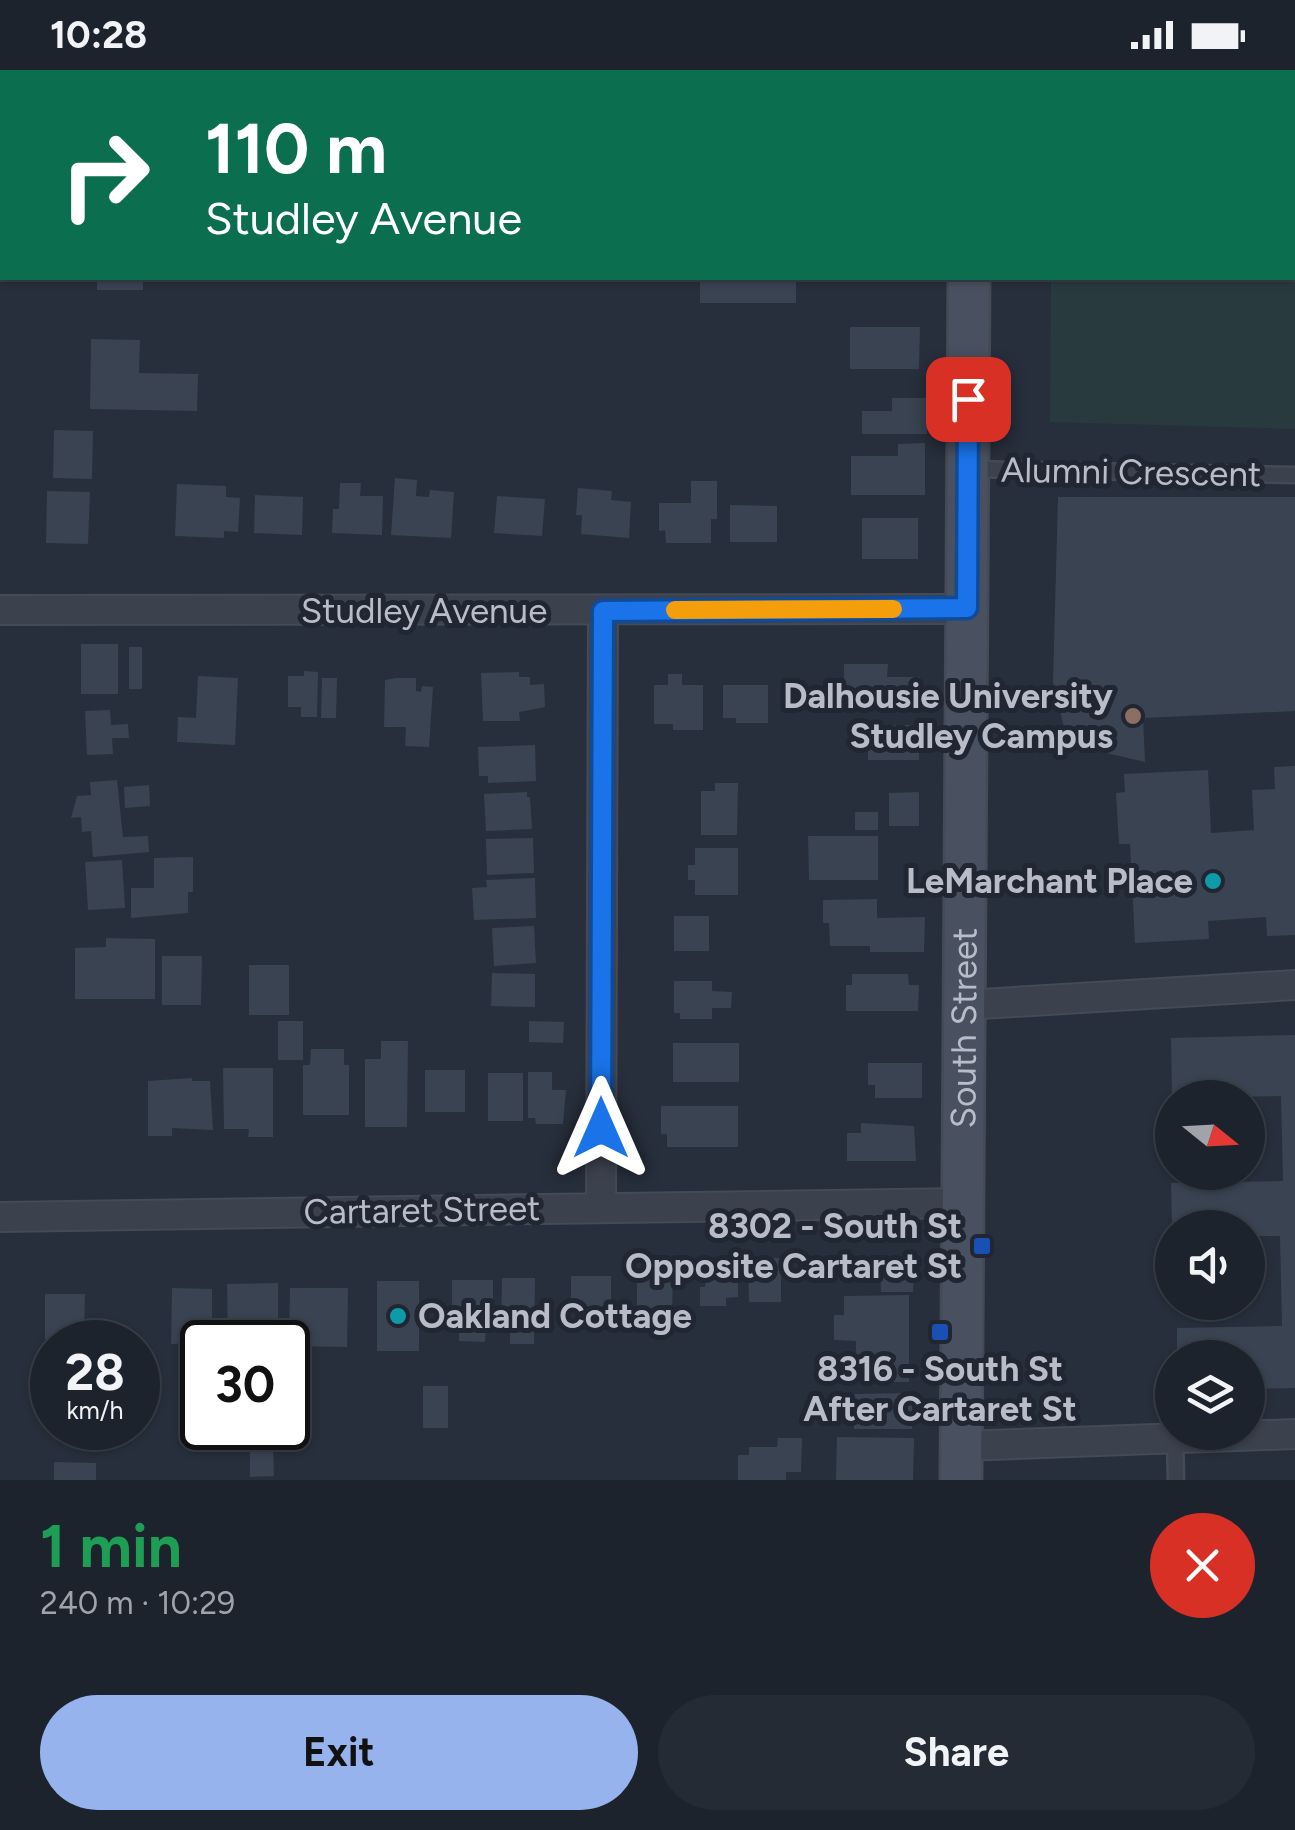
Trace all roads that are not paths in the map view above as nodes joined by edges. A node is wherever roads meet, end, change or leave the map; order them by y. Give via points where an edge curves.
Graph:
1 (970, 280) edge
2 (968, 469) junction
3 (1295, 475) edge
4 (967, 608) junction
5 (0, 610) edge
6 (603, 611) junction
7 (1295, 985) edge
8 (964, 1004) junction
9 (963, 1203) junction
10 (601, 1208) junction
11 (0, 1217) edge
12 (1295, 1434) edge
13 (1265, 1435) edge
14 (1155, 1440) edge
15 (1175, 1450) edge
16 (961, 1463) edge
17 (1176, 1480) edge

1 - 2 main road, South Street
2 - 3 lane, Alumni Crescent
2 - 4 main road, South Street
4 - 6 street, Studley Avenue
4 - 8 main road, South Street
5 - 6 street, Studley Avenue
6 - 10 street
7 - 8 street
8 - 9 main road, South Street
9 - 10 street, Cartaret Street
9 - 16 main road, South Street
10 - 11 street, Cartaret Street
12 - 13 street
14 - 16 street
15 - 17 lane

